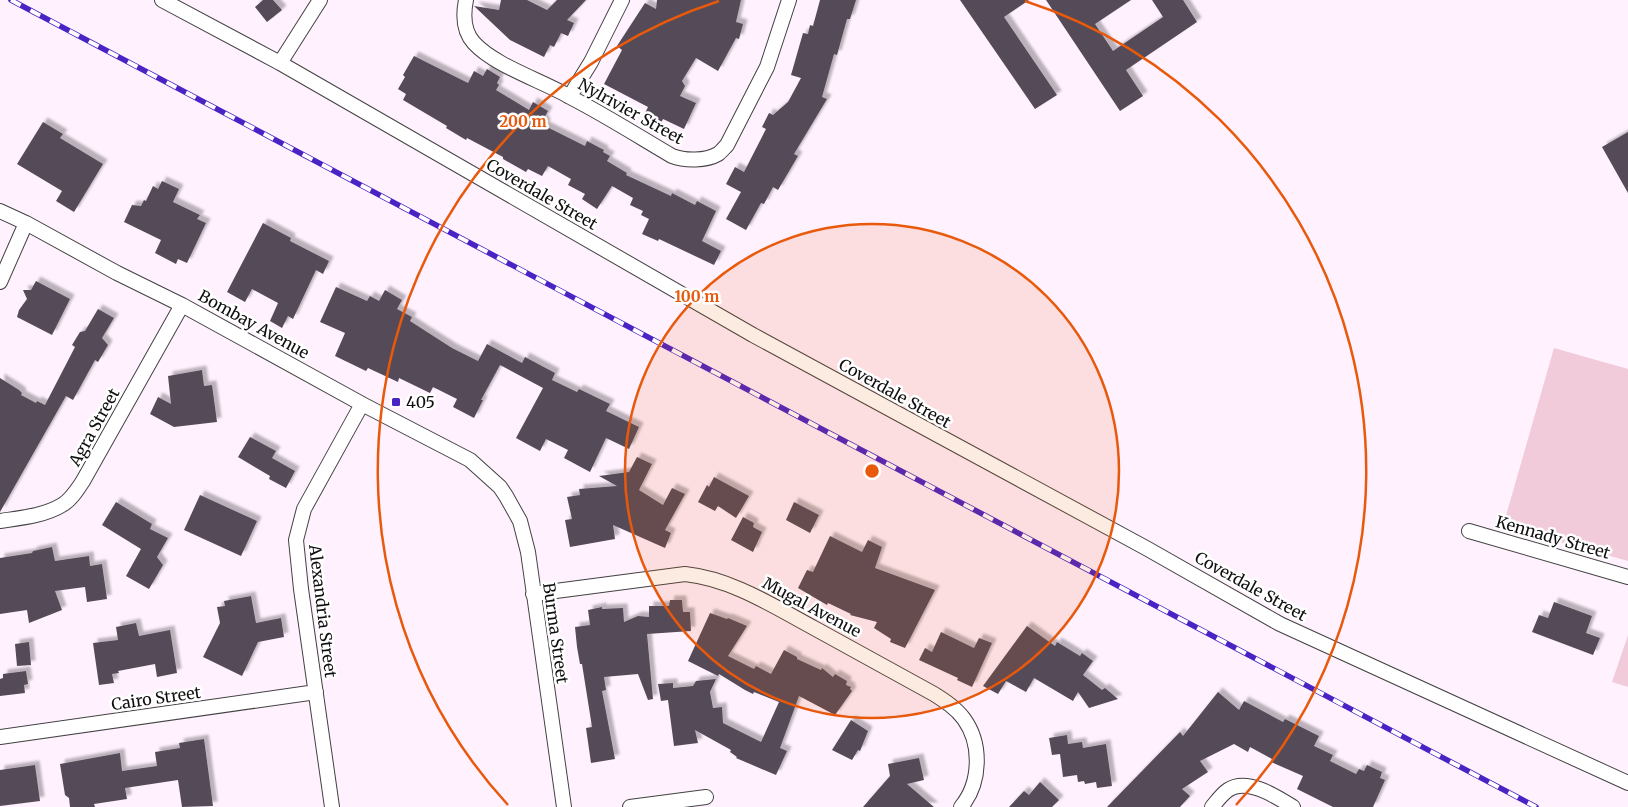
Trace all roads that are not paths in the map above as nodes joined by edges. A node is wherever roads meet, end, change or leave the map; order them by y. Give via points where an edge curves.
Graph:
1 (162, 0) edge
2 (320, 0) edge
3 (466, 0) edge
4 (622, 0) edge
5 (789, 0) edge
6 (280, 63) junction
7 (570, 96) junction
8 (0, 210) edge
9 (26, 223) junction
10 (0, 282) edge
11 (182, 305) junction
12 (362, 404) junction
13 (487, 475) joint
14 (0, 521) edge
15 (1469, 531) dead end
16 (1628, 577) edge
17 (533, 594) junction
18 (316, 692) junction
19 (0, 737) edge
20 (1628, 783) edge
21 (706, 797) dead end
22 (332, 807) edge
23 (564, 807) edge
24 (630, 807) edge
25 (961, 807) edge
26 (1212, 807) edge
27 (1293, 807) edge

1 - 6 street, Coverdale Street
2 - 6 street
3 - 7 street, Nylrivier Street via 466,30 477,46
4 - 7 street
5 - 7 street, Nylrivier Street via 767,68 727,145 719,154 701,158 672,156
6 - 20 street, Coverdale Street via 753,335 1280,624
8 - 9 street, Bombay Avenue
9 - 10 street
9 - 11 street, Bombay Avenue
11 - 12 street, Bombay Avenue
11 - 14 street, Agra Street via 74,495 62,505 36,515
12 - 13 street, Bombay Avenue via 460,455
12 - 18 street, Alexandria Street via 311,495 296,540
13 - 17 street, Burma Street via 500,487 520,521
15 - 16 street, Kennady Street
17 - 23 street, Burma Street
17 - 25 street, Mugal Avenue via 685,574 714,580 759,598 953,706 971,730 978,759 970,793
18 - 19 street, Cairo Street
18 - 22 street, Alexandria Street
21 - 24 street
26 - 27 street via 1236,787 1252,787

